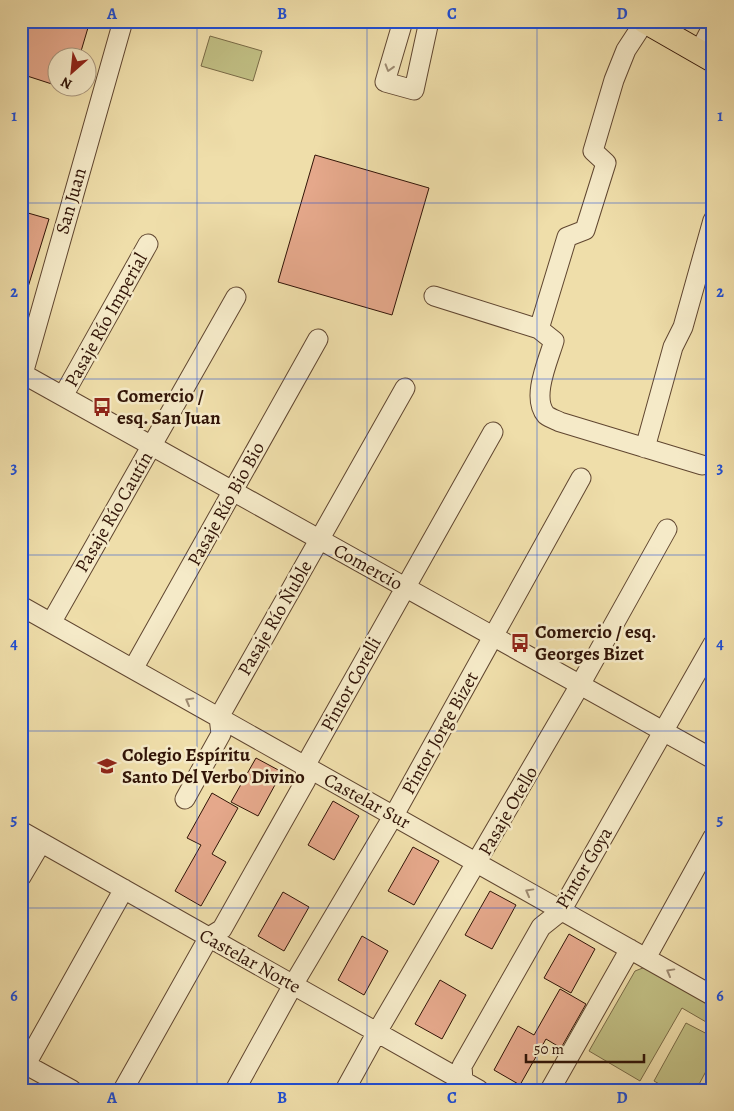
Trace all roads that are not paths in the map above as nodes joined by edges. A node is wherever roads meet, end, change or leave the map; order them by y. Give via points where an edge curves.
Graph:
1 (123, 21) edge
2 (403, 21) edge
3 (429, 21) edge
4 (645, 21) edge
5 (713, 25) edge
6 (706, 56) edge
7 (713, 220) edge
8 (148, 244) dead end
9 (707, 262) edge
10 (434, 296) dead end
11 (236, 297) dead end
12 (539, 329) junction
13 (318, 339) dead end
14 (22, 377) edge
15 (405, 388) dead end
16 (63, 396) junction
17 (493, 432) dead end
18 (152, 446) junction
19 (645, 448) junction
20 (702, 465) dead end
21 (581, 478) dead end
22 (233, 491) junction
23 (667, 530) dead end
24 (320, 540) junction
25 (406, 588) junction
26 (21, 606) edge
27 (51, 623) junction
28 (493, 637) junction
29 (713, 644) edge
30 (133, 669) junction
31 (580, 685) junction
32 (219, 717) junction
33 (663, 732) junction
34 (713, 759) edge
35 (305, 766) junction
36 (185, 799) dead end
37 (394, 816) junction
38 (21, 832) edge
39 (713, 837) edge
40 (41, 842) junction
41 (478, 863) junction
42 (21, 877) edge
43 (124, 889) junction
44 (561, 911) junction
45 (209, 937) junction
46 (638, 953) junction
47 (294, 985) junction
48 (713, 996) edge
49 (377, 1032) junction
50 (24, 1063) edge
51 (467, 1087) edge
52 (72, 1090) edge
53 (123, 1090) edge
54 (235, 1090) edge
55 (345, 1090) edge
56 (550, 1090) edge

1 - 14 street, San Juan
2 -> 3 street via 385,82 414,90
4 - 6 main road
4 - 12 street via 626,50 593,151 606,162 585,230 567,237
5 - 6 street
7 - 9 street
8 - 16 street, Pasaje Río Imperial
9 - 19 street via 674,347
10 - 12 street
11 - 18 street, Pasaje Río Cautín
12 - 19 street via 554,341 539,394 541,407 548,417
13 - 22 street, Pasaje Río Bio Bio
14 - 16 street, Comercio
15 - 24 street, Pasaje Río Ñuble
16 - 18 street, Comercio
17 - 25 street, Pintor Corelli
18 - 22 street, Comercio
18 - 27 street, Pasaje Río Cautín
19 - 20 street
21 - 28 street, Pintor Jorge Bizet
22 - 24 street, Comercio
22 - 30 street, Pasaje Río Bio Bio
23 - 31 street, Pasaje Otello
24 - 25 street, Comercio
24 - 32 street, Pasaje Río Ñuble
25 - 28 street, Comercio
25 - 35 street, Pintor Corelli
26 - 27 street, Castelar Sur
27 - 30 street, Castelar Sur
28 - 31 street, Comercio
28 - 37 street, Pintor Jorge Bizet
29 - 33 street, Pintor Goya
32 -> 30 street, Castelar Sur
31 - 33 street, Comercio
31 - 41 street, Pasaje Otello
32 - 35 street, Castelar Sur
32 - 36 street, Pasaje Río Ñuble via 221,734
33 - 34 street, Comercio
33 - 44 street, Pintor Goya
35 - 37 street, Castelar Sur
35 - 45 street, Pintor Corelli via 306,780 222,929
37 - 41 street, Castelar Sur
37 - 47 street, Pintor Jorge Bizet
38 - 40 street, Castelar Norte
39 - 46 street
40 - 42 street
40 - 43 street, Castelar Norte
44 -> 41 street, Castelar Sur
41 - 49 street, Pasaje Otello
43 - 45 street, Castelar Norte
43 - 50 street
44 - 46 street, Castelar Sur
44 - 51 street, Pintor Goya via 541,927 462,1066
45 - 47 street, Castelar Norte
45 - 53 street, Pintor Corelli
48 -> 46 street, Castelar Sur
46 - 56 street
47 - 49 street, Castelar Norte
47 - 54 street, Pintor Jorge Bizet
49 - 51 street, Castelar Norte
49 - 55 street, Pasaje Otello
50 - 52 street

